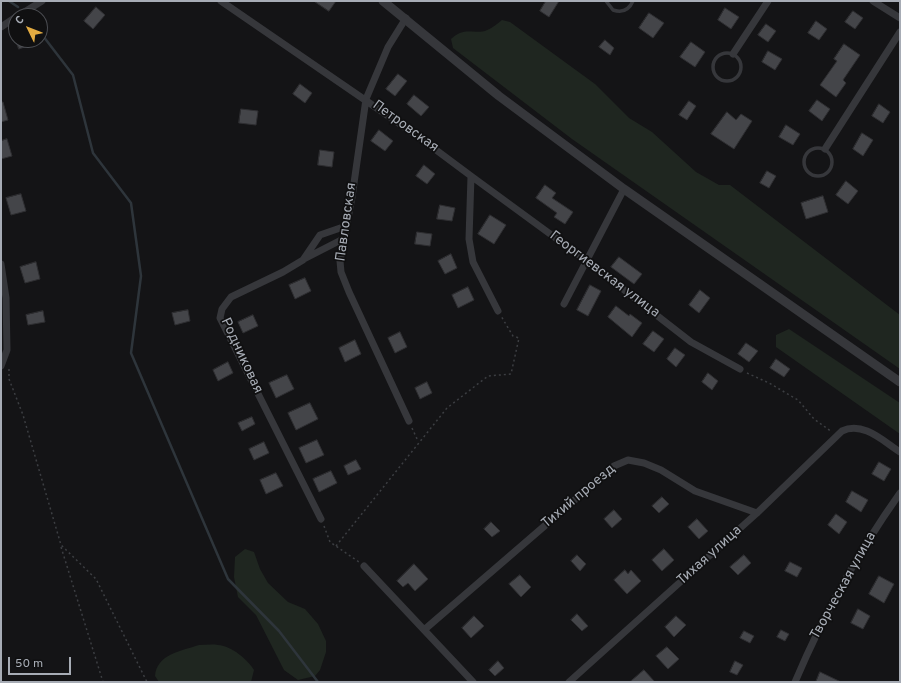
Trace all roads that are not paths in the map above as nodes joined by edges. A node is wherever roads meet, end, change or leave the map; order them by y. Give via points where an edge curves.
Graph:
1 (42, 1) edge
2 (221, 1) edge
3 (383, 1) edge
4 (606, 1) edge
5 (633, 1) edge
6 (768, 1) edge
7 (873, 1) edge
8 (31, 8) edge
9 (406, 18) junction
10 (900, 18) edge
11 (900, 32) edge
12 (733, 54) junction
13 (366, 99) junction
14 (825, 149) junction
15 (471, 176) junction
16 (624, 189) junction
17 (346, 226) junction
18 (343, 239) junction
19 (303, 260) junction
20 (587, 260) junction
21 (1, 264) edge
22 (564, 304) dead end
23 (498, 310) road end
24 (5, 365) edge
25 (740, 369) road end
26 (900, 382) edge
27 (409, 421) road end
28 (900, 452) edge
29 (900, 493) edge
30 (757, 514) junction
31 (321, 519) road end
32 (364, 566) road end
33 (424, 630) junction
34 (473, 682) edge
35 (569, 682) edge
36 (795, 682) edge

1 - 8 street
2 - 13 street, Петровская
3 - 9 street
4 - 5 lane via 613,10 622,12 629,8
6 - 12 street
7 - 10 street
9 - 13 street, Павловская via 388,47
9 - 16 street via 499,96
11 - 14 street
12 - 12 lane via 740,61 738,75 730,81 720,80 714,74 714,61 724,53
13 - 15 street, Петровская
13 - 17 street, Павловская
14 - 14 lane via 831,156 830,171 822,176 812,175 804,164 806,156 816,148
15 - 20 street, Георгиевская улица
15 - 23 street via 469,239 473,262
16 - 20 street
16 - 26 street
17 - 18 street, Павловская
17 - 19 street, Родниковая via 320,235
18 - 19 street
18 - 27 street, Павловская via 341,272 348,292
19 - 31 street, Родниковая via 231,297 222,309 220,318
20 - 22 street
20 - 25 street, Георгиевская улица via 691,342
21 - 24 street via 6,298
28 - 30 street, Тихая улица via 867,431 849,428 837,435
29 - 36 street, Творческая улица via 852,569 812,642
30 - 33 street, Тихий проезд via 695,492 661,470 628,460 614,466
30 - 35 street, Тихая улица
32 - 33 street
33 - 34 street

